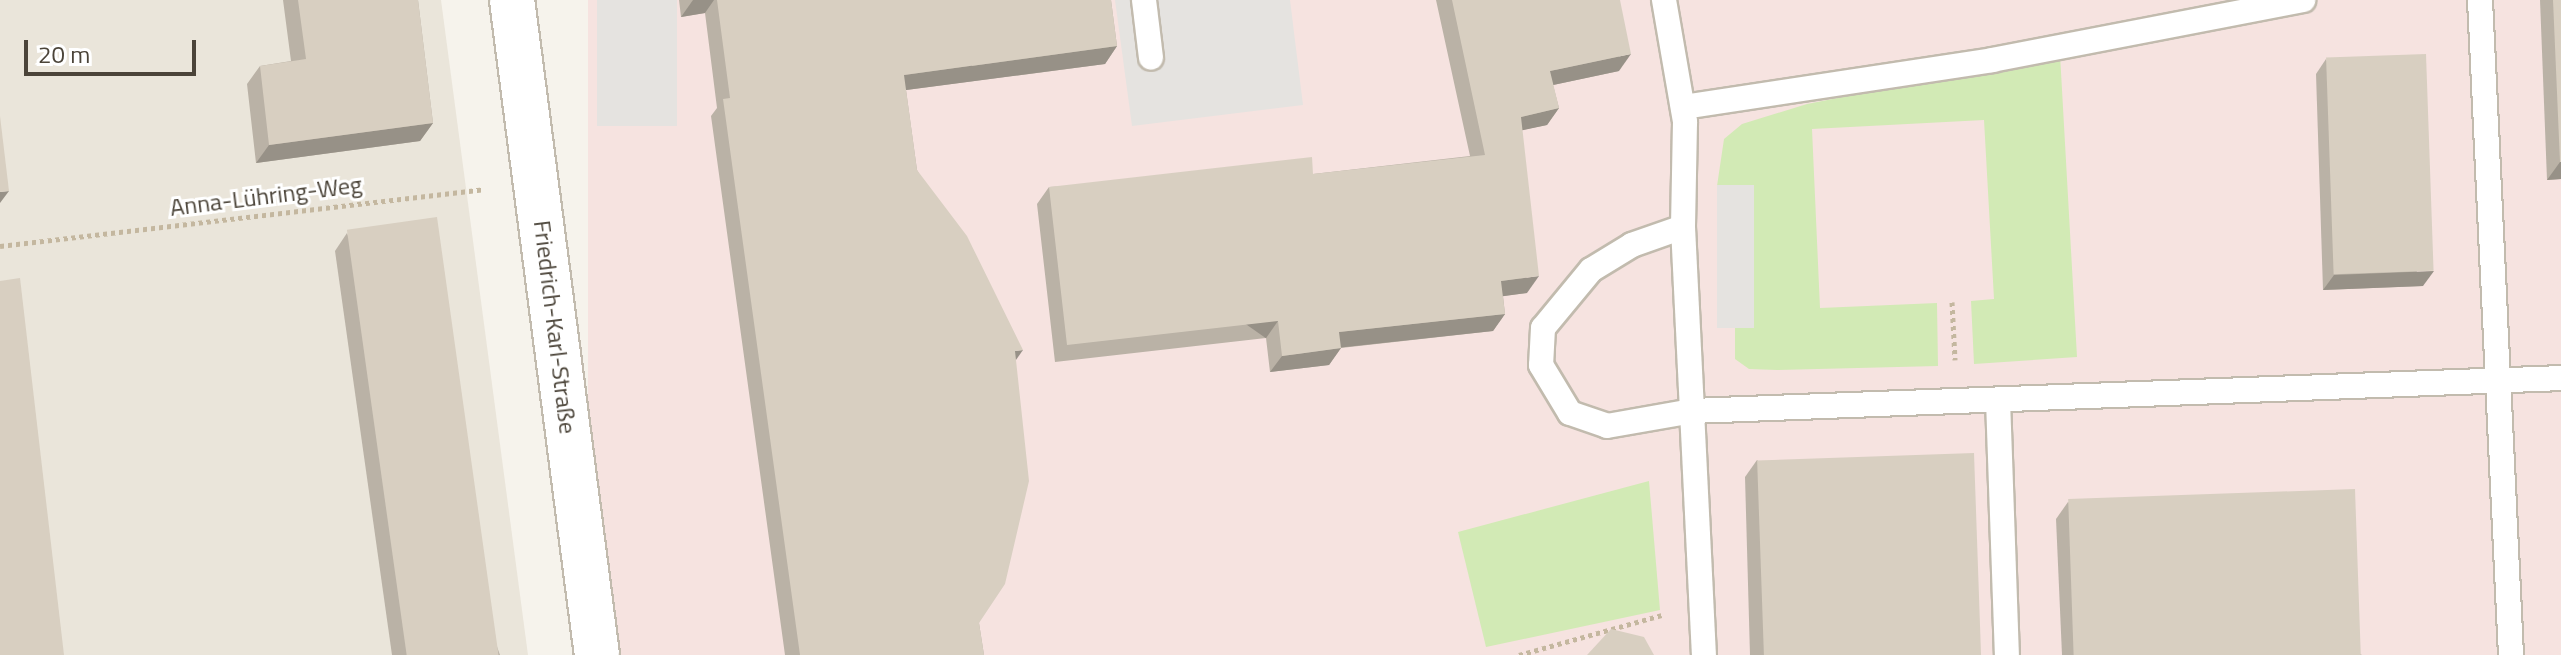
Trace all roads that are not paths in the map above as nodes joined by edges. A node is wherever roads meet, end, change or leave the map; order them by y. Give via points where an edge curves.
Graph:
1 (512, 0) edge
2 (1144, 0) edge
3 (1664, 0) edge
4 (2303, 0) edge
5 (2480, 0) edge
6 (1151, 58) dead end
7 (1683, 107) junction
8 (1683, 227) junction
9 (2561, 378) edge
10 (2500, 381) junction
11 (1998, 400) junction
12 (1692, 411) junction
13 (597, 655) edge
14 (1704, 655) edge
15 (2007, 655) edge
16 (2511, 655) edge

1 - 13 street, Friedrich-Karl-Straße
2 - 6 lane
3 - 7 lane
4 - 7 lane via 1992,60
5 - 10 lane
7 - 8 lane
8 - 12 lane
8 - 12 lane via 1632,245 1591,270 1543,328 1541,365 1570,413 1607,426
9 - 10 lane
10 - 11 lane
10 - 16 lane
11 - 12 lane
11 - 15 lane
12 - 14 lane

